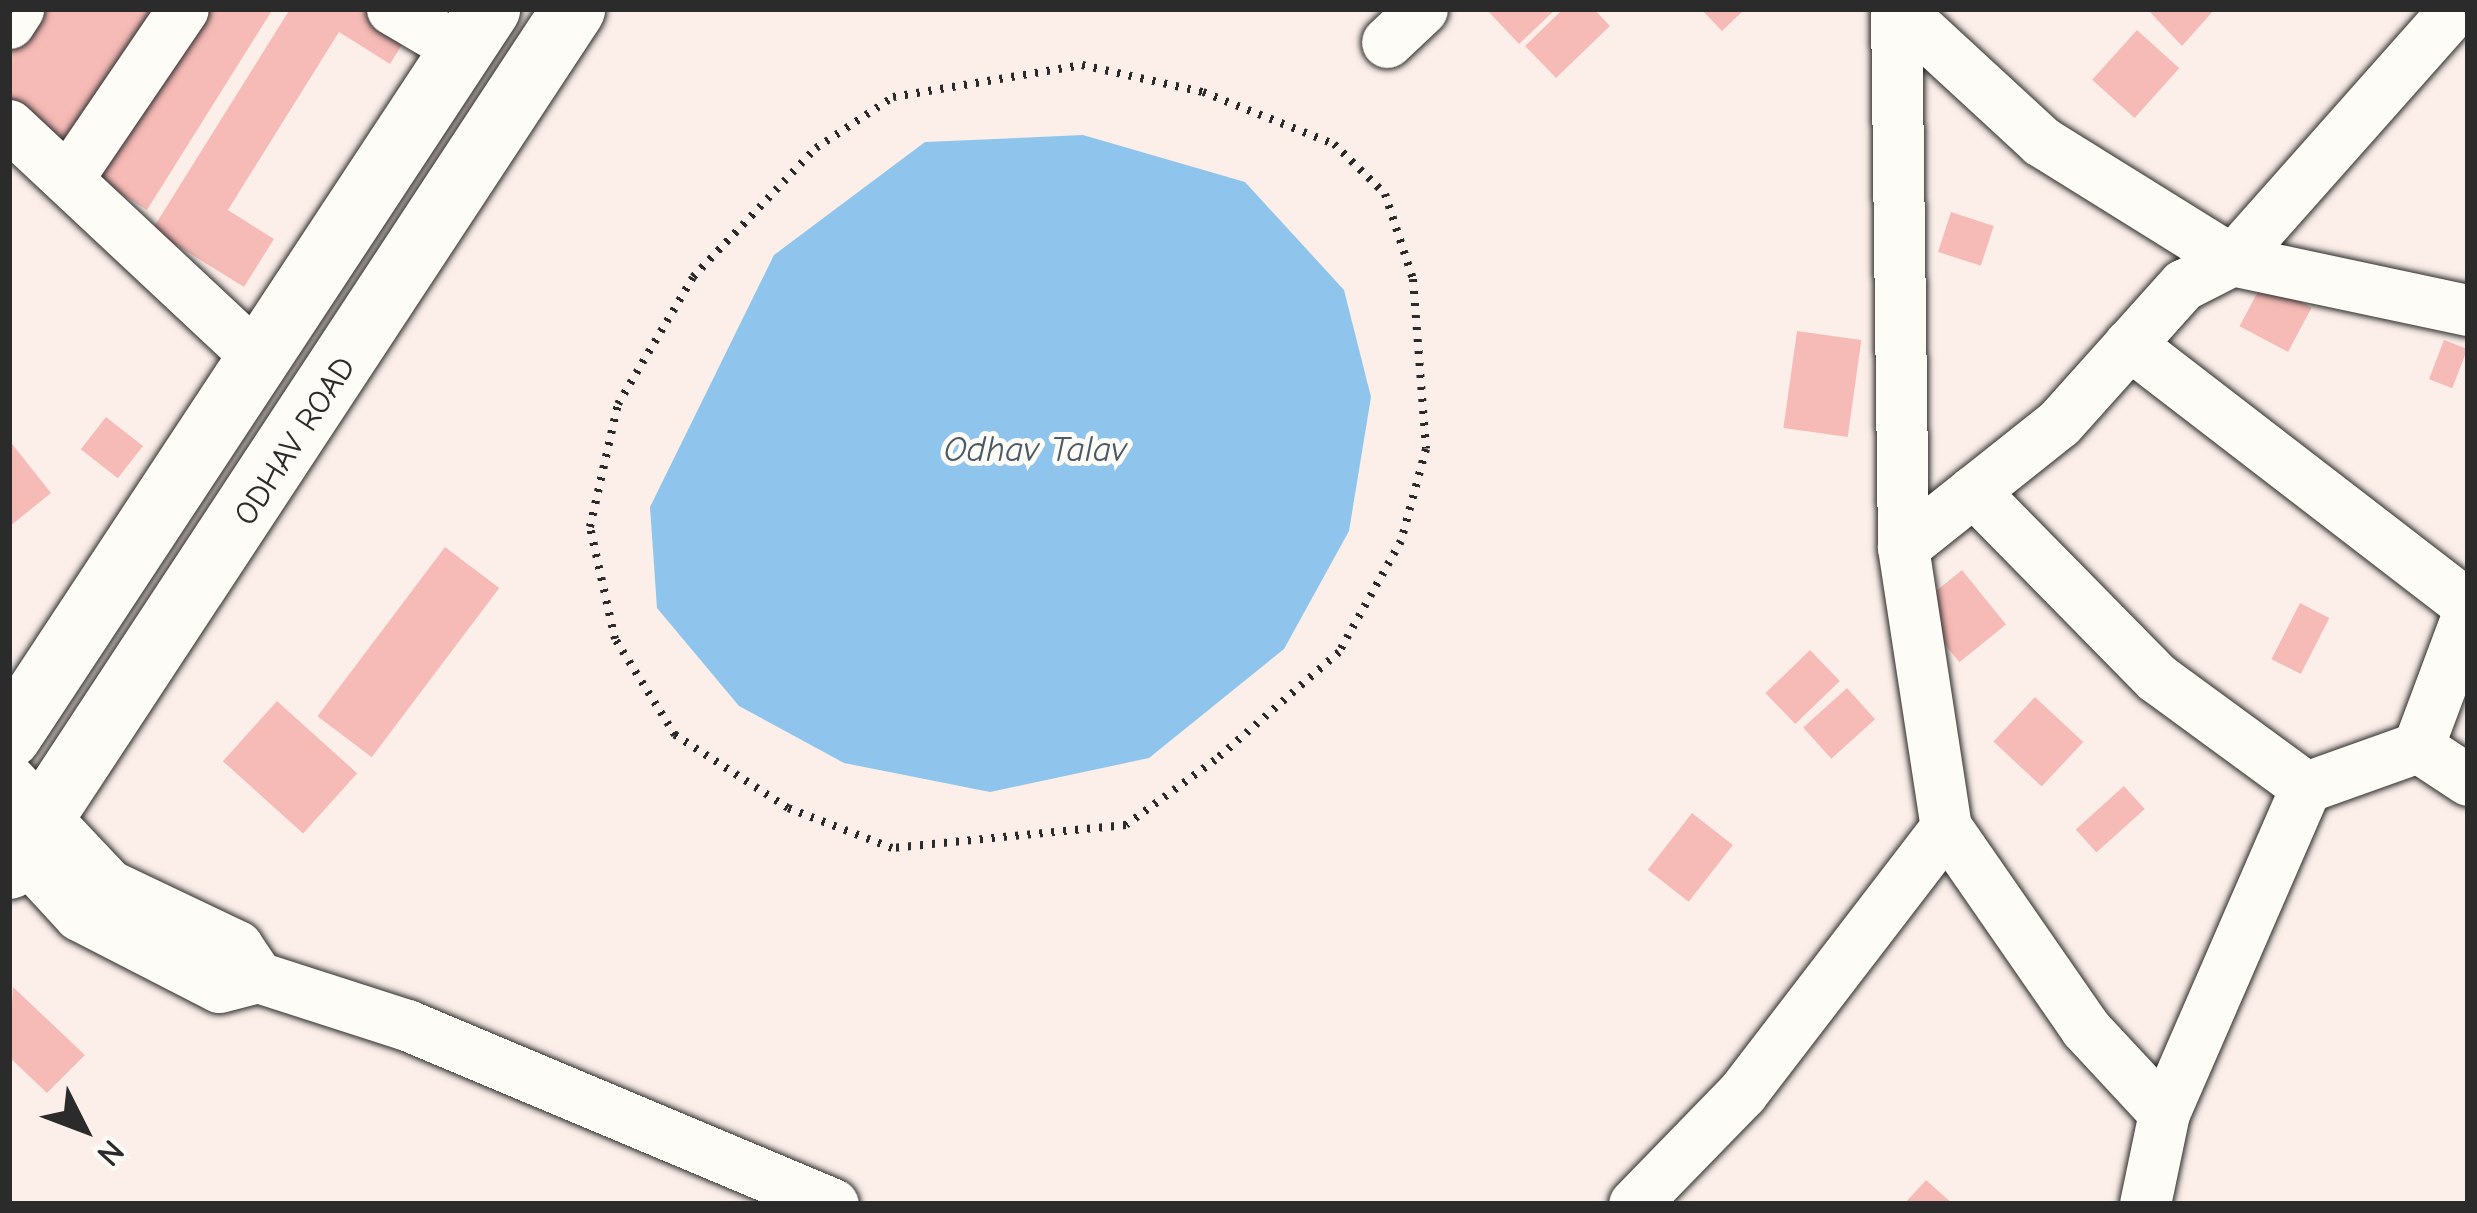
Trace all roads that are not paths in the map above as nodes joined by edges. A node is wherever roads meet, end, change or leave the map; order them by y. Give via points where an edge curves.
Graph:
1 (18, 9) edge
2 (183, 9) edge
3 (392, 9) edge
4 (573, 9) edge
5 (1897, 9) edge
6 (2455, 9) edge
7 (9, 23) edge
8 (475, 30) edge
9 (9, 125) edge
10 (68, 178) junction
11 (2232, 260) junction
12 (2468, 310) edge
13 (2129, 344) junction
14 (258, 358) junction
15 (1973, 491) junction
16 (1903, 548) junction
17 (2468, 609) edge
18 (9, 736) edge
19 (2418, 747) junction
20 (2468, 780) edge
21 (2306, 787) junction
22 (1946, 827) junction
23 (18, 831) edge
24 (2164, 1113) junction
25 (833, 1204) edge
26 (1634, 1204) edge
27 (2145, 1204) edge

1 - 7 street
2 - 10 street
3 - 8 street
4 - 23 main road, ODHAV ROAD
5 - 11 street via 2041,141
5 - 16 street
6 - 11 street
8 - 14 main road
9 - 10 street
10 - 14 street
11 - 12 street
11 - 13 street via 2183,285
13 - 15 street via 2059,423
13 - 17 street
14 - 18 main road
15 - 16 street
15 - 21 street via 2157,678
16 - 22 street
17 - 19 street
19 - 20 street
19 - 21 street
21 - 24 street
22 - 24 street via 2085,1028
22 - 26 street via 1742,1093
23 - 25 street via 237,946 258,977 407,1025
24 - 27 street

